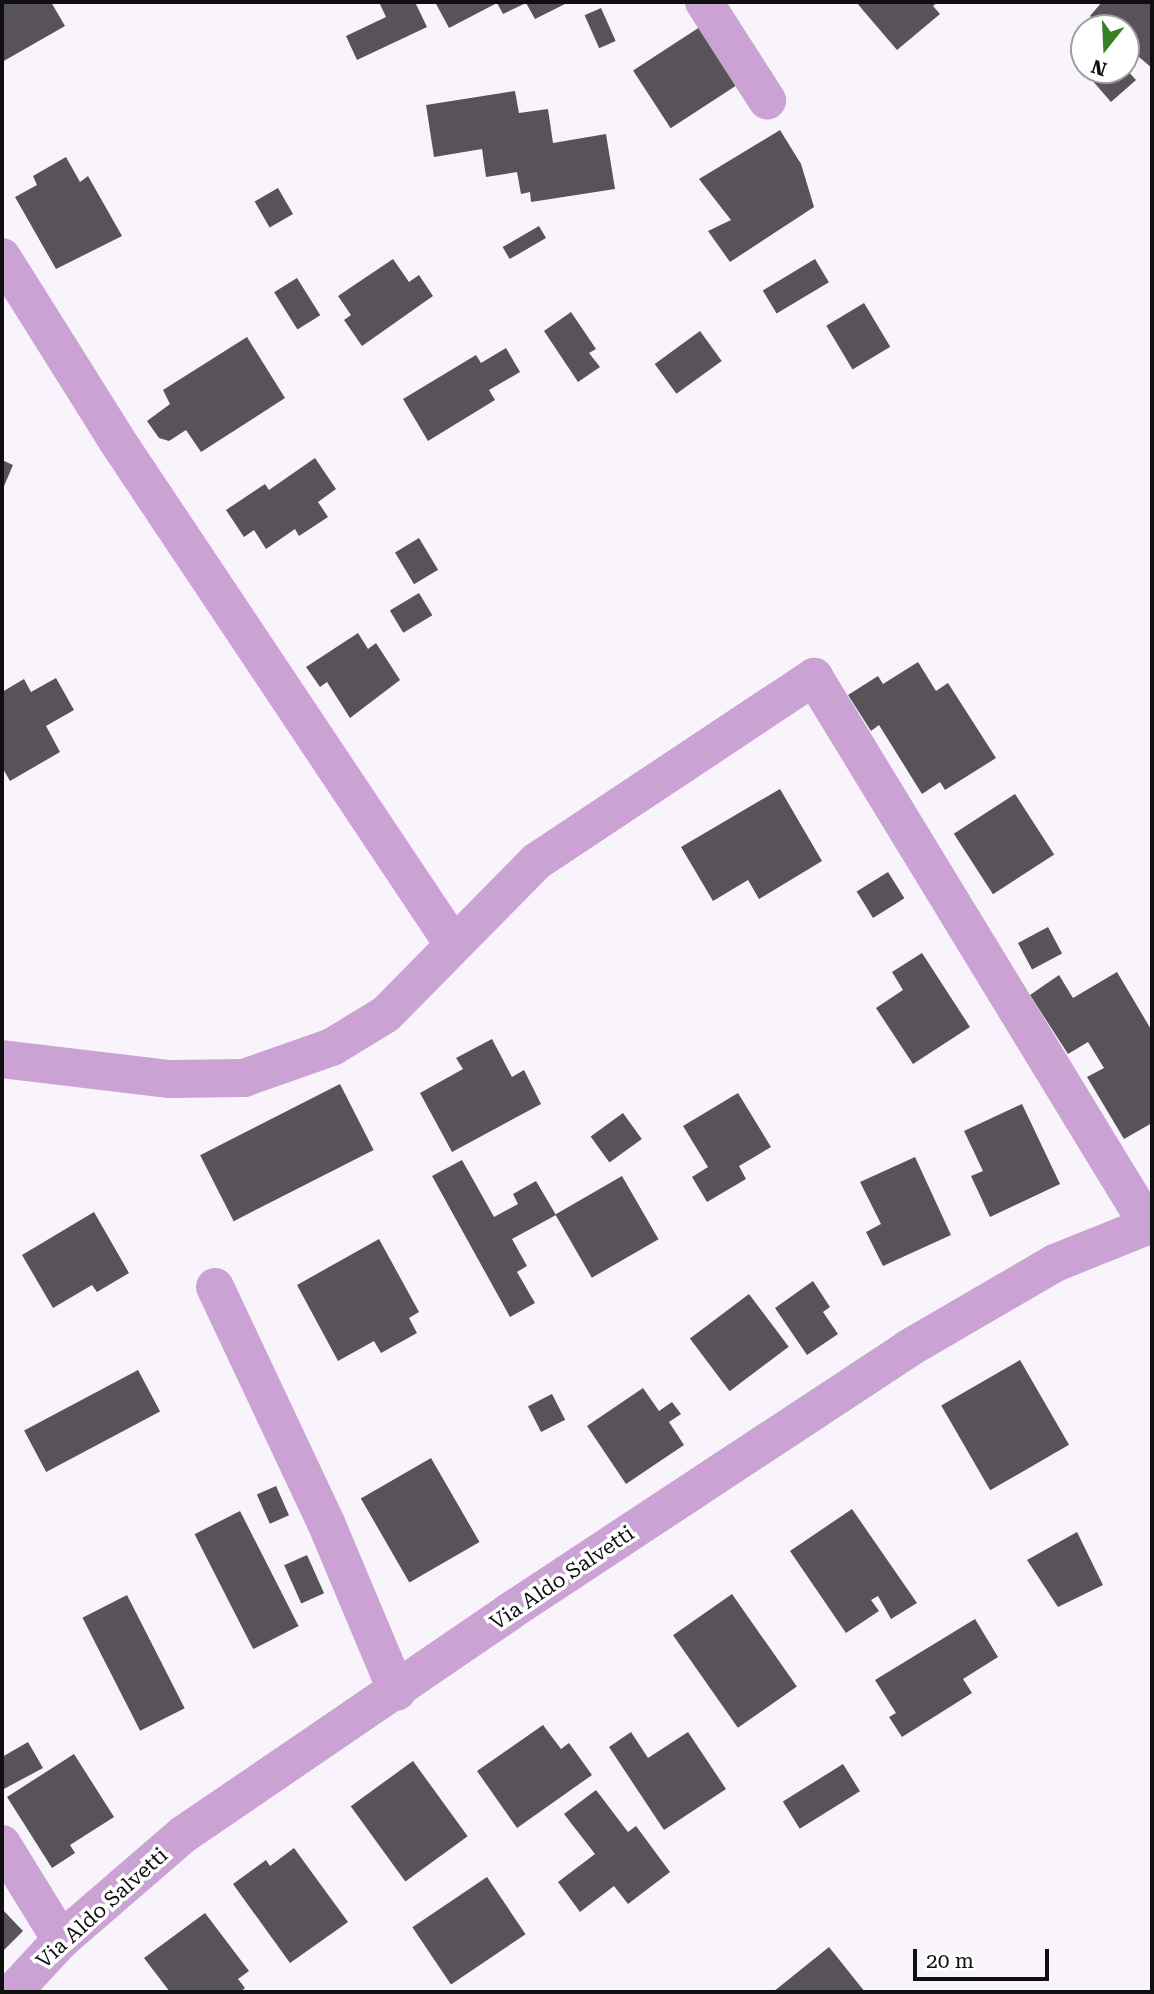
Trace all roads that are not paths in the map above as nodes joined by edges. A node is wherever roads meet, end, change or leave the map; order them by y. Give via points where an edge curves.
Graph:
1 (704, 2) edge
2 (767, 100) dead end
3 (2, 257) edge
4 (453, 944) junction
5 (2, 1059) edge
6 (1150, 1224) edge
7 (215, 1287) dead end
8 (397, 1692) junction
9 (2, 1844) edge
10 (61, 1940) junction
11 (13, 1992) edge

1 - 2 street
3 - 4 street via 116,439
4 - 5 street via 386,1014 332,1047 244,1078 170,1079
4 - 6 street via 537,861 814,677
6 - 8 street, Via Aldo Salvetti via 1055,1263 909,1348
7 - 8 street via 326,1522
8 - 10 street, Via Aldo Salvetti via 184,1834
9 - 10 street
10 - 11 street, Via Aldo Salvetti

